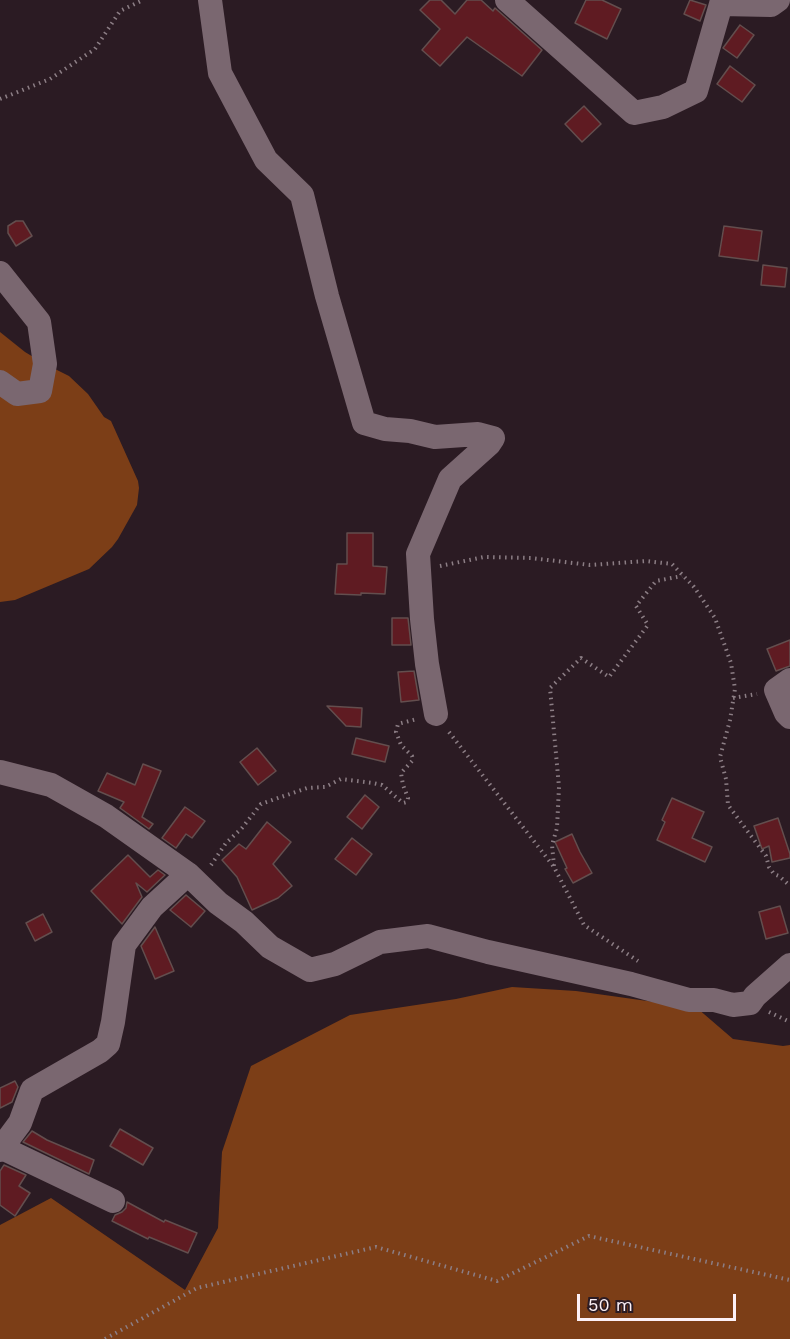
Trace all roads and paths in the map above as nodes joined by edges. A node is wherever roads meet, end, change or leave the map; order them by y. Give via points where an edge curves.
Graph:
1 (143, 0) edge
2 (210, 0) edge
3 (507, 0) edge
4 (778, 0) edge
5 (722, 2) edge
6 (0, 99) edge
7 (0, 273) edge
8 (0, 382) edge
9 (419, 570) junction
10 (682, 576) junction
11 (790, 680) edge
12 (436, 714) junction
13 (790, 717) edge
14 (0, 772) edge
15 (554, 867) junction
16 (193, 877) junction
17 (790, 886) edge
18 (639, 962) dead end
19 (790, 965) edge
20 (750, 1003) junction
21 (790, 1022) edge
22 (1, 1149) edge
23 (113, 1201) dead end
24 (790, 1280) edge
25 (105, 1339) edge

1 - 6 path via 120,11 95,49 50,79
2 - 9 street via 220,74 266,160 302,195 364,423 435,436 478,434 493,438 450,479 418,554
3 - 5 street via 634,113 663,108 696,91
4 - 5 street via 771,5
7 - 8 street via 39,322 45,364 40,391 17,393
9 - 10 path via 484,558 531,558 590,565 646,561 672,564
9 - 12 street via 427,664
10 - 15 path via 656,581 636,606 648,625 609,677 581,658 550,688 559,787 552,845
10 - 17 path via 715,618 731,663 735,688 720,757 728,806 766,856 774,874
11 - 13 street via 776,690
12 - 15 path
12 - 16 path via 398,724 398,738 413,760 401,773 407,802 403,803 382,785 341,779 325,788 307,788 261,804 212,864
14 - 16 street via 51,785 106,816
15 - 18 path via 584,924
16 - 20 street via 270,947 310,970 335,964 380,942 428,936 688,1000
16 - 22 street via 152,907 124,945 108,1044 32,1090 20,1124
19 - 20 street
20 - 21 path
22 - 23 street
24 - 25 path via 589,1236 497,1281 376,1247 197,1288

